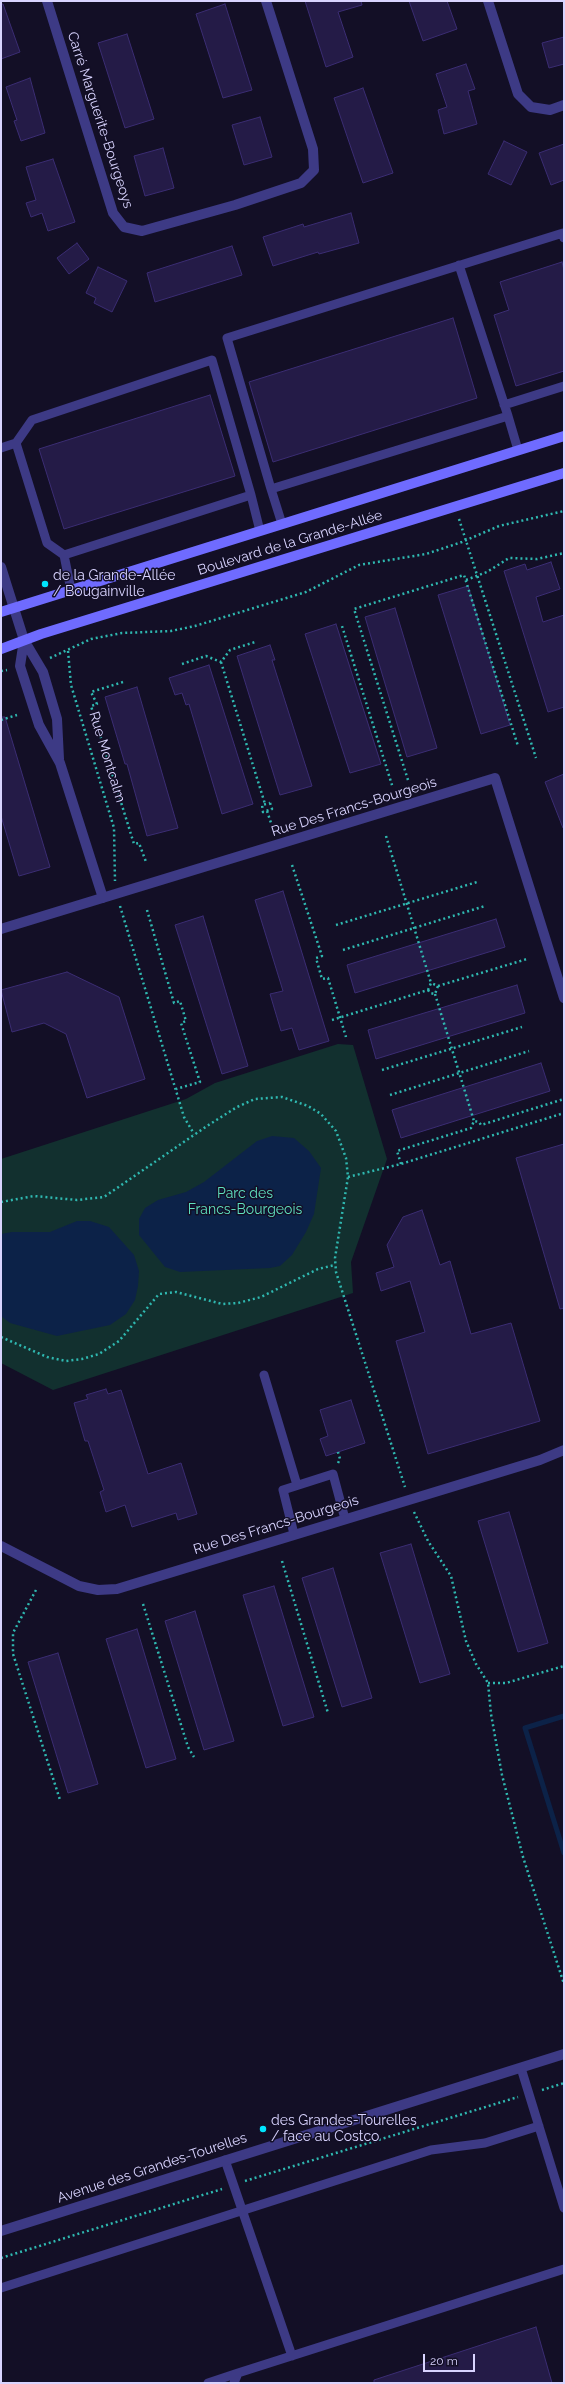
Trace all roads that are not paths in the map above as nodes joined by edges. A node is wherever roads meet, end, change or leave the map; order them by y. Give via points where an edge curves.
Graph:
1 (47, 1) edge
2 (266, 1) edge
3 (488, 1) edge
4 (564, 105) edge
5 (564, 238) edge
6 (459, 265) junction
7 (564, 386) edge
8 (504, 405) junction
9 (508, 416) junction
10 (564, 436) edge
11 (16, 443) junction
12 (1, 448) edge
13 (518, 450) junction
14 (564, 473) edge
15 (272, 488) junction
16 (251, 495) junction
17 (282, 524) junction
18 (260, 531) junction
19 (64, 554) junction
20 (1, 567) edge
21 (72, 590) junction
22 (14, 608) junction
23 (1, 612) edge
24 (24, 640) junction
25 (1, 649) edge
26 (60, 762) junction
27 (103, 898) junction
28 (1, 929) edge
29 (564, 998) edge
30 (264, 1375) dead end
31 (564, 1450) edge
32 (297, 1485) junction
33 (346, 1519) junction
34 (294, 1534) junction
35 (1, 1546) edge
36 (564, 2054) edge
37 (521, 2068) junction
38 (539, 2126) junction
39 (226, 2160) junction
40 (564, 2208) edge
41 (241, 2212) junction
42 (1, 2231) edge
43 (564, 2269) edge
44 (1, 2288) edge
45 (292, 2356) junction
46 (238, 2373) junction
47 (208, 2383) edge
48 (234, 2383) edge

1 - 2 street, Carré Marguerite-Bourgeoys via 113,213 124,227 142,231 301,183 314,170 313,149
3 - 4 street via 518,94 531,107 550,110
5 - 6 lane via 562,233
6 - 8 lane
6 - 15 lane via 227,338
7 - 8 lane
8 - 9 lane
9 - 13 lane
9 - 15 lane
10 - 13 street, Boulevard de la Grande-Allée
11 - 12 lane
11 - 16 lane via 32,420 212,360
11 - 19 lane via 47,543
13 - 17 street, Boulevard de la Grande-Allée
14 - 24 street, Boulevard de la Grande-Allée
15 - 17 lane
16 - 18 lane
16 - 19 lane
17 - 18 street, Boulevard de la Grande-Allée
18 - 21 street, Boulevard de la Grande-Allée
19 - 21 lane
20 - 22 street
21 - 22 street, Boulevard de la Grande-Allée
22 - 23 street, Boulevard de la Grande-Allée
22 - 24 street
24 - 25 street, Boulevard de la Grande-Allée
24 - 26 street via 43,672 57,719
24 - 26 street via 20,666 39,725
26 - 27 street
27 - 28 street, Rue Des Francs-Bourgeois
27 - 29 street, Rue Des Francs-Bourgeois via 495,778
30 - 32 lane
31 - 33 street, Rue Des Francs-Bourgeois via 540,1460
32 - 33 lane via 333,1474
32 - 34 lane via 283,1490
33 - 34 street, Rue Des Francs-Bourgeois
34 - 35 street, Rue Des Francs-Bourgeois via 128,1586 107,1590 89,1589 70,1582
36 - 37 street, Avenue des Grandes-Tourelles
37 - 38 lane
37 - 39 street, Avenue des Grandes-Tourelles
38 - 40 lane
38 - 41 lane via 485,2143 431,2150
39 - 41 lane
39 - 42 street, Avenue des Grandes-Tourelles
41 - 44 lane
41 - 45 lane
43 - 45 lane
45 - 46 lane
46 - 47 lane
46 - 48 lane

